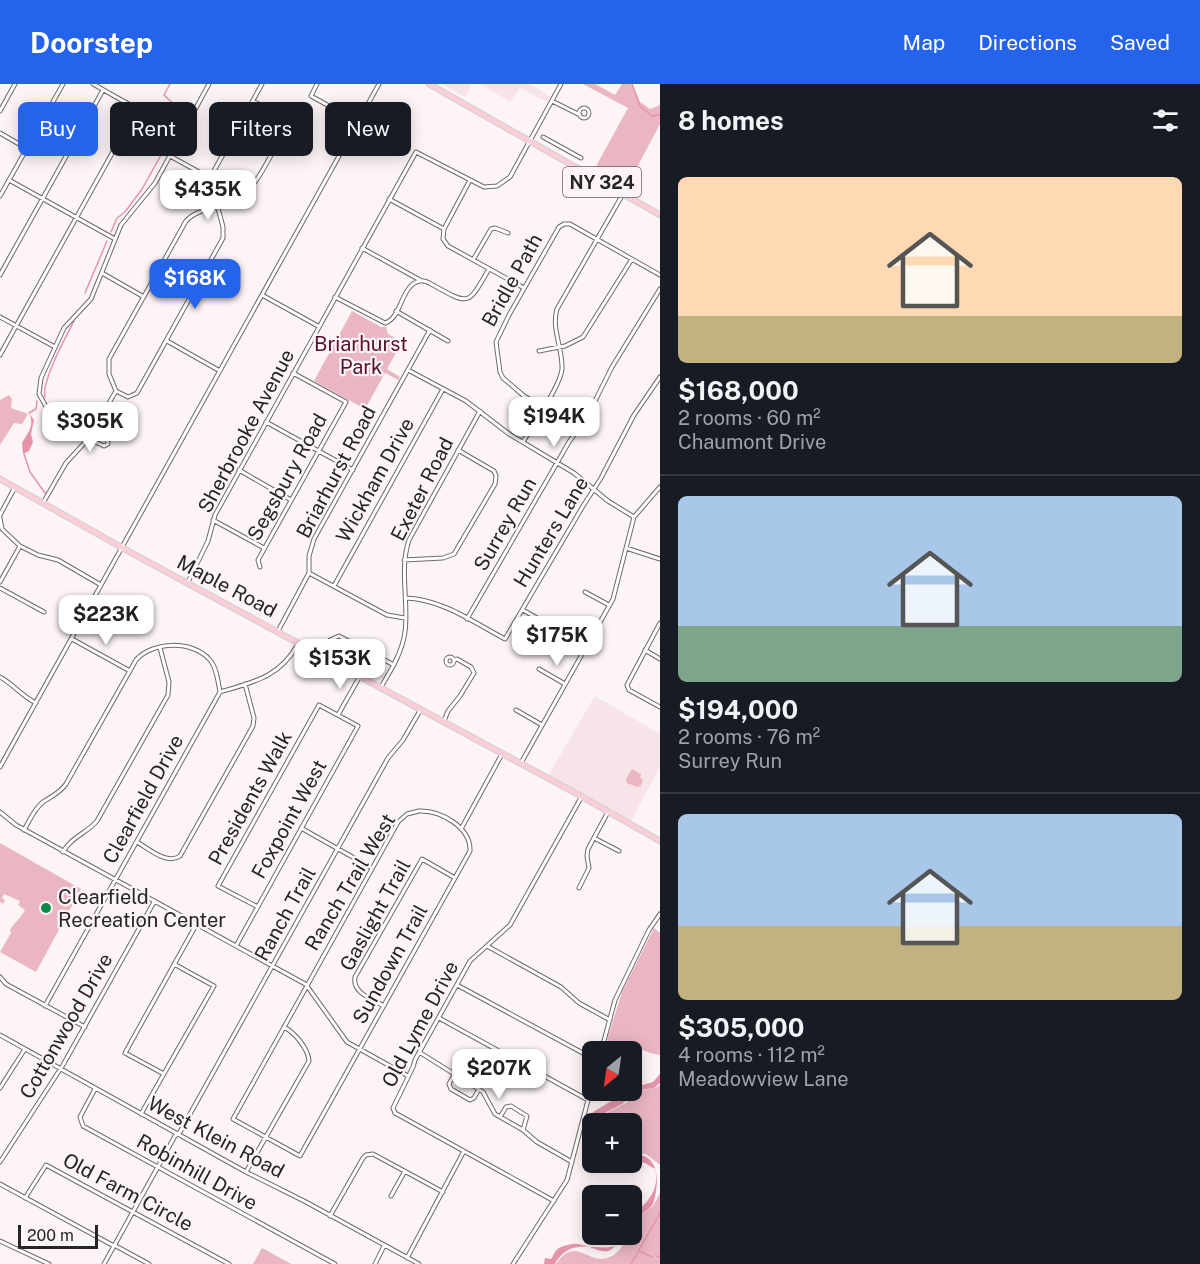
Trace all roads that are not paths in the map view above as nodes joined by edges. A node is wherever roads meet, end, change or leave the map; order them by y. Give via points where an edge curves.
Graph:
1 (15, 84) edge
2 (63, 84) edge
3 (93, 84) edge
4 (209, 84) edge
5 (262, 84) edge
6 (317, 84) edge
7 (380, 84) edge
8 (429, 84) edge
9 (561, 84) edge
10 (103, 90) junction
11 (253, 101) junction
12 (552, 101) junction
13 (53, 102) edge
14 (370, 102) edge
15 (325, 104) edge
16 (197, 106) edge
17 (0, 111) edge
18 (580, 115) dead end
19 (0, 133) edge
20 (543, 137) dead end
21 (530, 141) junction
22 (18, 143) edge
23 (568, 151) junction
24 (22, 156) edge
25 (170, 156) joint
26 (339, 156) edge
27 (581, 158) dead end
28 (563, 160) junction
29 (210, 178) junction
30 (9, 180) junction
31 (470, 180) junction
32 (623, 194) junction
33 (0, 196) edge
34 (42, 199) junction
35 (389, 199) junction
36 (218, 207) junction
37 (660, 215) edge
38 (76, 218) junction
39 (444, 229) junction
40 (508, 233) dead end
41 (115, 239) junction
42 (597, 239) junction
43 (362, 248) junction
44 (632, 259) junction
45 (473, 260) junction
46 (489, 269) junction
47 (102, 273) junction
48 (660, 275) edge
49 (0, 276) edge
50 (422, 281) junction
51 (524, 288) junction
52 (660, 289) edge
53 (262, 295) junction
54 (144, 297) junction
55 (335, 297) junction
56 (396, 311) junction
57 (0, 317) edge
58 (16, 326) junction
59 (318, 326) junction
60 (430, 330) junction
61 (166, 341) junction
62 (448, 341) dead end
63 (55, 347) junction
64 (560, 348) junction
65 (538, 351) dead end
66 (0, 355) edge
67 (408, 370) junction
68 (220, 371) junction
69 (293, 373) junction
70 (660, 377) edge
71 (443, 389) junction
72 (116, 391) junction
73 (544, 407) junction
74 (480, 411) junction
75 (266, 422) junction
76 (94, 430) junction
77 (90, 437) junction
78 (523, 442) junction
79 (458, 450) junction
80 (319, 451) junction
81 (557, 463) junction
82 (239, 470) junction
83 (352, 470) junction
84 (0, 479) edge
85 (15, 487) junction
86 (660, 487) edge
87 (594, 489) junction
88 (291, 500) junction
89 (44, 503) junction
90 (0, 516) edge
91 (634, 517) junction
92 (213, 520) junction
93 (1, 528) edge
94 (20, 546) junction
95 (122, 547) junction
96 (264, 548) junction
97 (626, 548) junction
98 (660, 559) edge
99 (404, 560) junction
100 (260, 567) dead end
101 (309, 573) junction
102 (0, 582) edge
103 (188, 582) junction
104 (101, 585) junction
105 (334, 586) junction
106 (0, 588) edge
107 (585, 592) dead end
108 (405, 598) junction
109 (609, 605) junction
110 (522, 610) junction
111 (44, 612) dead end
112 (405, 618) junction
113 (467, 619) junction
114 (660, 623) edge
115 (278, 631) junction
116 (72, 639) junction
117 (299, 643) junction
118 (586, 646) junction
119 (160, 648) junction
120 (645, 650) junction
121 (321, 655) junction
122 (660, 659) edge
123 (454, 660) dead end
124 (394, 665) junction
125 (539, 669) dead end
126 (130, 671) junction
127 (360, 676) junction
128 (0, 677) edge
129 (245, 684) junction
130 (565, 684) junction
131 (381, 687) junction
132 (220, 692) junction
133 (36, 703) junction
134 (660, 707) edge
135 (421, 709) junction
136 (516, 710) dead end
137 (338, 715) junction
138 (444, 721) junction
139 (542, 725) junction
140 (503, 753) junction
141 (521, 763) junction
142 (0, 767) edge
143 (582, 796) junction
144 (0, 812) edge
145 (609, 812) junction
146 (301, 828) junction
147 (461, 829) junction
148 (24, 830) junction
149 (594, 838) junction
150 (660, 841) edge
151 (136, 842) junction
152 (338, 849) junction
153 (619, 851) dead end
154 (63, 852) junction
155 (372, 868) junction
156 (455, 878) junction
157 (115, 881) junction
158 (579, 888) dead end
159 (154, 902) junction
160 (258, 907) junction
161 (660, 914) edge
162 (196, 924) junction
163 (236, 946) junction
164 (487, 946) junction
165 (174, 964) junction
166 (272, 966) junction
167 (0, 977) edge
168 (457, 985) junction
169 (307, 986) junction
170 (45, 1005) junction
171 (384, 1006) junction
172 (439, 1018) junction
173 (610, 1020) junction
174 (85, 1027) junction
175 (284, 1027) junction
176 (0, 1035) edge
177 (604, 1041) edge
178 (25, 1049) junction
179 (359, 1050) junction
180 (419, 1052) junction
181 (582, 1054) edge
182 (60, 1069) junction
183 (164, 1074) junction
184 (454, 1075) junction
185 (409, 1077) junction
186 (0, 1086) edge
187 (95, 1089) junction
188 (479, 1089) junction
189 (582, 1097) edge
190 (588, 1101) edge
191 (141, 1114) junction
192 (500, 1117) junction
193 (523, 1130) junction
194 (177, 1134) junction
195 (266, 1137) junction
196 (464, 1151) junction
197 (0, 1162) edge
198 (572, 1162) junction
199 (157, 1168) junction
200 (405, 1171) junction
201 (246, 1172) junction
202 (0, 1184) edge
203 (443, 1192) junction
204 (390, 1196) dead end
205 (25, 1198) junction
206 (554, 1202) junction
207 (133, 1211) junction
208 (330, 1216) junction
209 (0, 1241) edge
210 (114, 1246) junction
211 (384, 1246) junction
212 (406, 1258) junction
213 (49, 1264) edge
214 (104, 1264) edge
215 (149, 1264) edge
216 (229, 1264) edge
217 (335, 1264) edge
218 (375, 1264) edge
219 (419, 1264) edge
220 (513, 1264) edge

1 - 17 street
2 - 13 street
3 - 10 street
4 - 16 street
5 - 11 street
6 - 15 street via 310,96
7 - 14 street
8 - 21 main road, NY 324
9 - 12 street
10 - 34 street
10 - 38 street via 135,111
11 - 29 street
11 - 36 street via 289,121 249,190 236,201
12 - 18 street
12 - 21 street
19 - 22 street
20 - 23 street
21 - 28 main road, NY 324
21 - 31 street via 505,183 489,188
23 - 27 street
23 - 28 street
24 - 30 street
25 - 29 street
25 - 41 street via 151,189 125,218
26 - 53 street
28 - 32 main road, NY 324
29 - 36 street
30 - 33 street
30 - 34 street
31 - 35 street, Sherbrooke Avenue via 416,152
31 - 39 street
32 - 37 main road, NY 324
32 - 42 street
34 - 38 street
34 - 49 street
35 - 39 street
35 - 43 street, Sherbrooke Avenue
36 - 54 street via 188,219
36 - 61 street via 221,242
38 - 41 street
38 - 58 street
39 - 45 street via 446,244
40 - 45 street via 491,229
41 - 47 street
42 - 44 street, Bridle Path
42 - 51 street, Bridle Path via 570,224 562,225
42 - 64 street via 555,312
43 - 50 street
43 - 55 street, Sherbrooke Avenue
44 - 48 street, Bridle Path
44 - 64 street via 586,334
45 - 46 street
46 - 50 street via 474,295 467,299
46 - 51 street
47 - 54 street
47 - 63 street via 89,303 67,323
50 - 56 street via 411,287
51 - 73 street, Bridle Path via 498,335 498,361 506,382
52 - 81 street, Surrey Run
53 - 59 street
53 - 68 street
54 - 72 street via 109,359 109,374
55 - 56 street via 383,323 389,322
55 - 59 street, Sherbrooke Avenue
56 - 60 street
57 - 58 street
58 - 63 street
58 - 66 street
59 - 69 street, Sherbrooke Avenue
60 - 62 street
60 - 67 street, Briarhurst Road
61 - 68 street
61 - 72 street via 135,395 128,397
63 - 77 street via 39,382 39,394 51,413
64 - 65 street
64 - 73 street via 561,376
67 - 71 street
67 - 83 street, Briarhurst Road
68 - 95 street
69 - 75 street, Sherbrooke Avenue
69 - 80 street, Segsbury Road via 346,402
70 - 87 street, Hunters Lane via 634,415
71 - 74 street
71 - 105 street, Wickham Drive
72 - 76 street
73 - 78 street
74 - 78 street
74 - 79 street, Exeter Road
75 - 80 street
75 - 82 street, Sherbrooke Avenue
76 - 77 street
76 - 77 street via 107,438 108,444 104,446
77 - 89 street via 66,463
78 - 81 street
79 - 99 street, Exeter Road via 411,535
79 - 99 street via 491,469 496,476 495,484 454,554
80 - 83 street
80 - 88 street, Segsbury Road
81 - 87 street
81 - 113 street, Surrey Run
82 - 88 street
82 - 92 street, Sherbrooke Avenue
83 - 101 street, Briarhurst Road via 312,543
84 - 85 main road, Maple Road
85 - 89 main road, Maple Road
85 - 90 street
86 - 91 street
87 - 91 street
87 - 110 street, Hunters Lane
88 - 96 street, Segsbury Road
89 - 95 main road, Maple Road
90 - 93 street
91 - 97 street
92 - 96 street
92 - 103 street, Sherbrooke Avenue via 208,541
93 - 94 street
94 - 102 street
94 - 104 street via 58,560
95 - 103 main road, Maple Road
95 - 104 street
96 - 100 street, Segsbury Road via 258,560
97 - 98 street
97 - 109 street
99 - 108 street, Exeter Road
101 - 105 street
101 - 115 street, Briarhurst Road
103 - 115 main road, Maple Road
104 - 116 street
105 - 112 street via 387,615
106 - 111 street
107 - 109 street
108 - 112 street, Exeter Road
108 - 113 street, Hunters Lane via 434,602
109 - 118 street
110 - 113 street, Hunters Lane via 504,639
110 - 118 street
112 - 124 street, Exeter Road via 404,639
114 - 120 street
115 - 117 main road, Maple Road
116 - 126 street
116 - 133 street
117 - 121 main road, Maple Road
117 - 129 street via 278,670
118 - 130 street
119 - 126 street via 139,656
119 - 132 street via 181,644 206,656 214,666
119 - 154 street via 170,682 168,695 97,820
120 - 122 street
120 - 134 street via 627,683 629,690
121 - 124 street via 330,639 339,636
121 - 127 main road, Maple Road
123 - 138 street via 471,667 474,673
124 - 131 street, Exeter Road
125 - 130 street
126 - 148 street via 66,784 35,810
127 - 131 main road, Maple Road
127 - 137 street
128 - 133 street
129 - 132 street
129 - 151 street via 253,726 180,856 168,859
130 - 139 street
131 - 135 main road, Maple Road
132 - 151 street, Clearfield Drive
133 - 142 street
135 - 138 main road, Maple Road
135 - 152 street, Ranch Trail via 388,758
136 - 139 street
137 - 146 street, Foxpoint West via 358,726
137 - 160 street, Presidents Walk via 319,705 219,886
138 - 140 main road, Maple Road
139 - 141 street
140 - 141 main road, Maple Road
140 - 147 street
141 - 143 main road, Maple Road
143 - 145 main road, Maple Road
143 - 164 street, Old Lyme Drive via 510,925
144 - 148 street
145 - 149 street
145 - 150 main road, Maple Road
146 - 152 street
146 - 160 street, Foxpoint West
147 - 155 street, Ranch Trail West via 432,812 409,813 398,822
147 - 156 street, Sundown Trail via 471,848
148 - 154 street
149 - 153 street
149 - 158 street via 587,856 589,868
151 - 157 street, Clearfield Drive
152 - 155 street
152 - 166 street, Ranch Trail
154 - 157 street
155 - 169 street, Ranch Trail West
156 - 171 street, Sundown Trail
156 - 171 street, Gaslight Trail via 422,859 382,930 354,983 358,990
157 - 159 street
157 - 170 street, Clearfield Drive
159 - 162 street
159 - 174 street, Cottonwood Drive
160 - 163 street, Foxpoint West
161 - 173 street via 622,984
162 - 163 street
162 - 165 street
163 - 166 street
164 - 168 street, Old Lyme Drive via 474,957
164 - 173 street via 561,987 579,1003
165 - 183 street via 126,1053
165 - 183 street via 214,986
166 - 169 street
166 - 194 street, Ranch Trail
167 - 170 street
168 - 172 street, Old Lyme Drive
168 - 181 street
169 - 175 street, Ranch Trail West
169 - 179 street via 343,1037
170 - 174 street
171 - 179 street, Sundown Trail
172 - 180 street, Old Lyme Drive
172 - 189 street
173 - 177 street
174 - 182 street, Cottonwood Drive
175 - 195 street via 294,1034 309,1058
175 - 195 street, Ranch Trail West via 232,1119
176 - 178 street, West Klein Road
178 - 182 street, West Klein Road
178 - 186 street
179 - 185 street
179 - 195 street, Sundown Trail via 300,1156
180 - 184 street
180 - 185 street, Old Lyme Drive
182 - 187 street, West Klein Road
182 - 197 street, Cottonwood Drive
183 - 191 street
184 - 188 street
184 - 188 street via 449,1084 451,1089 470,1100
185 - 196 street, Old Lyme Drive via 394,1112
187 - 191 street, West Klein Road
187 - 199 street, Robinhill Drive via 80,1117 81,1124
188 - 192 street
190 - 198 street
191 - 194 street, West Klein Road
192 - 193 street
192 - 193 street via 508,1105 518,1110 528,1118
193 - 198 street
194 - 199 street, Ranch Trail
194 - 201 street, West Klein Road
195 - 201 street
196 - 203 street
196 - 206 street
198 - 206 street
199 - 207 street, Ranch Trail
199 - 217 street, Robinhill Drive
200 - 203 street
200 - 204 street
200 - 208 street via 373,1154 366,1155
201 - 208 street, West Klein Road
202 - 205 street
203 - 212 street
205 - 207 street, Old Farm Circle via 46,1165
205 - 210 street
206 - 220 street
207 - 210 street, Ranch Trail
207 - 216 street, Old Farm Circle
208 - 211 street, West Klein Road
209 - 213 street
210 - 214 street, Ranch Trail
210 - 215 street
211 - 212 street, West Klein Road
211 - 218 street
212 - 219 street, West Klein Road

